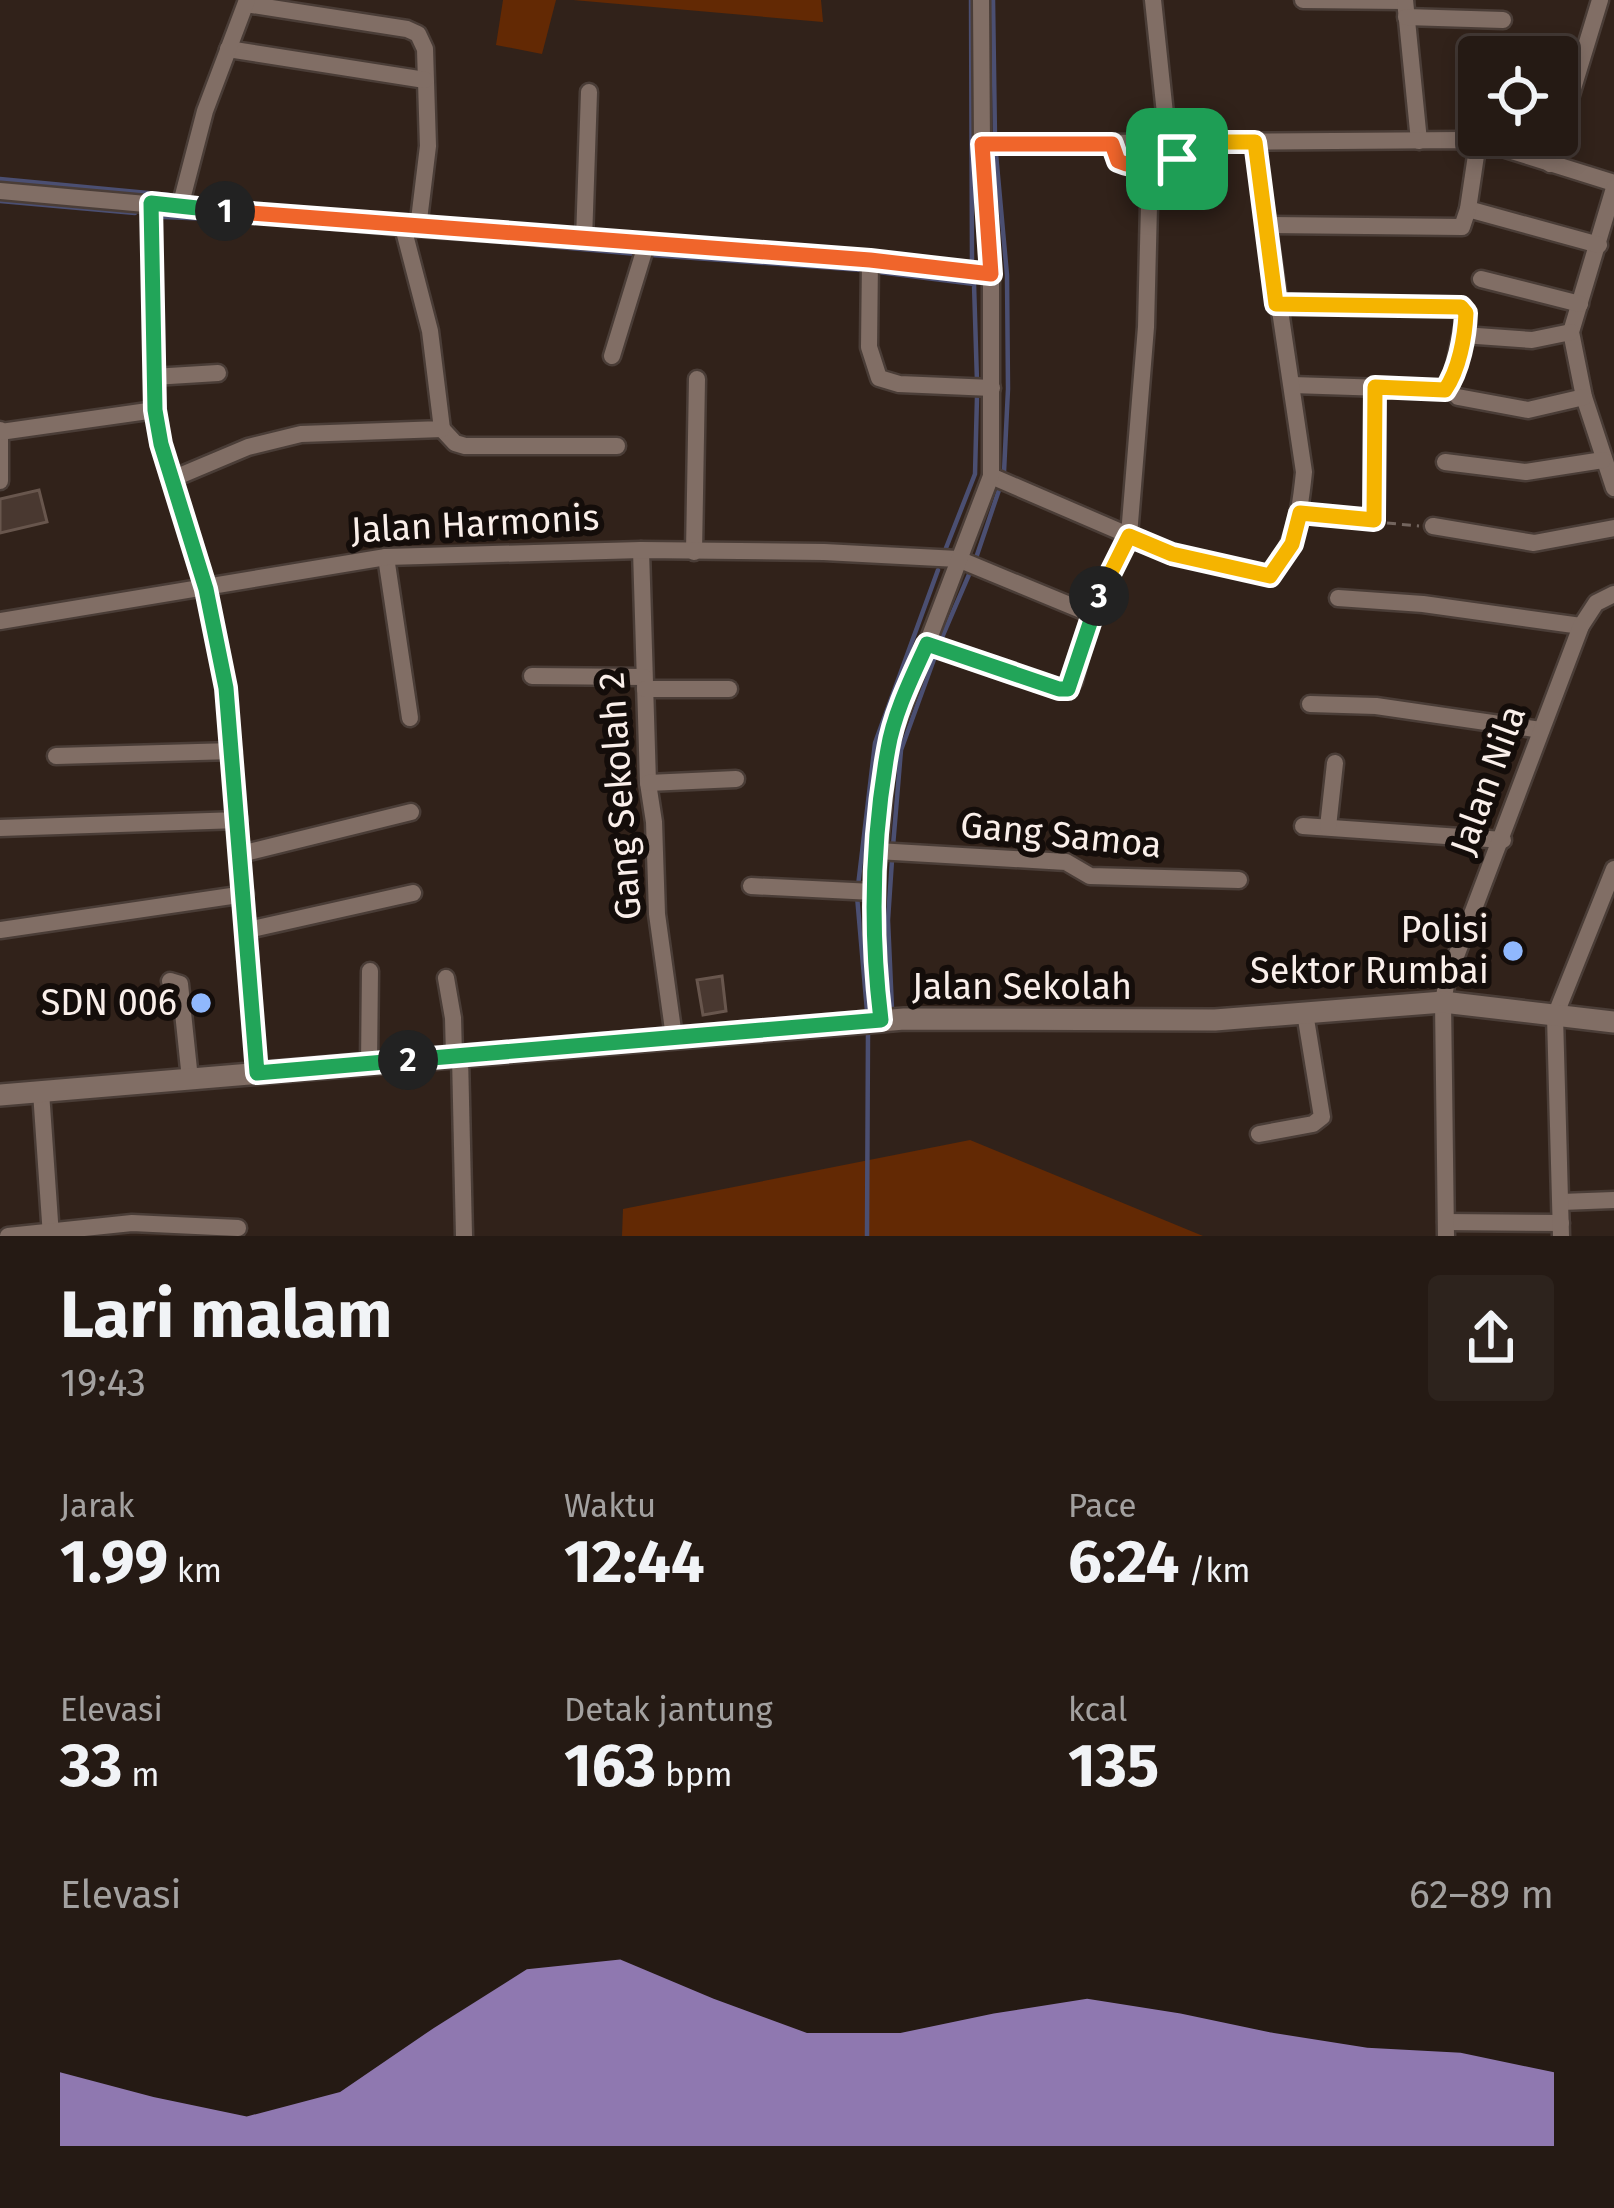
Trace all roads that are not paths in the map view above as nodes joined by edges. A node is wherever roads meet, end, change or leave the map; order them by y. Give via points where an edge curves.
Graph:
1 (981, 0) edge
2 (1153, 0) edge
3 (1303, 0) edge
4 (1600, 0) edge
5 (247, 2) edge
6 (1405, 6) edge
7 (1503, 20) dead end
8 (228, 50) junction
9 (425, 80) junction
10 (589, 92) dead end
11 (1419, 141) junction
12 (1176, 142) junction
13 (1255, 142) junction
14 (1458, 142) edge
15 (982, 144) junction
16 (1112, 144) junction
17 (1476, 156) edge
18 (1524, 156) edge
19 (1550, 164) junction
20 (1150, 165) junction
21 (1614, 185) edge
22 (0, 191) edge
23 (151, 203) junction
24 (180, 207) junction
25 (1468, 208) junction
26 (1265, 225) junction
27 (410, 228) junction
28 (584, 240) junction
29 (646, 244) junction
30 (1598, 245) junction
31 (870, 260) junction
32 (991, 274) junction
33 (1481, 279) dead end
34 (1276, 304) junction
35 (1580, 304) junction
36 (1571, 332) junction
37 (1463, 335) junction
38 (612, 356) dead end
39 (218, 373) dead end
40 (153, 377) junction
41 (697, 379) dead end
42 (1292, 385) junction
43 (1375, 387) junction
44 (992, 388) junction
45 (1584, 397) junction
46 (1457, 398) dead end
47 (155, 410) junction
48 (442, 429) junction
49 (0, 430) edge
50 (617, 446) dead end
51 (1603, 460) junction
52 (1445, 462) dead end
53 (991, 476) junction
54 (172, 479) junction
55 (0, 481) edge
56 (1614, 488) edge
57 (1300, 513) junction
58 (1433, 526) road end
59 (1614, 528) edge
60 (1129, 536) junction
61 (641, 550) junction
62 (694, 552) junction
63 (386, 557) junction
64 (958, 560) junction
65 (206, 589) junction
66 (1614, 594) edge
67 (1338, 598) dead end
68 (1091, 614) junction
69 (0, 621) edge
70 (1581, 626) junction
71 (927, 644) junction
72 (532, 676) dead end
73 (645, 683) junction
74 (729, 689) dead end
75 (1310, 704) dead end
76 (410, 718) dead end
77 (1541, 730) junction
78 (233, 751) junction
79 (56, 756) dead end
80 (1335, 763) dead end
81 (736, 779) dead end
82 (648, 783) junction
83 (411, 812) dead end
84 (239, 820) junction
85 (1303, 826) dead end
86 (1328, 826) junction
87 (0, 828) edge
88 (1503, 840) junction
89 (877, 851) junction
90 (241, 854) junction
91 (1614, 869) edge
92 (1239, 880) dead end
93 (751, 886) dead end
94 (873, 892) junction
95 (413, 893) dead end
96 (244, 894) junction
97 (0, 930) edge
98 (248, 930) junction
99 (370, 971) dead end
100 (446, 978) dead end
101 (170, 981) dead end
102 (1443, 1002) junction
103 (1305, 1013) junction
104 (1555, 1016) junction
105 (881, 1020) junction
106 (1614, 1022) edge
107 (674, 1037) junction
108 (457, 1056) junction
109 (369, 1064) junction
110 (257, 1073) junction
111 (190, 1079) junction
112 (40, 1092) junction
113 (0, 1095) edge
114 (1259, 1134) dead end
115 (1614, 1200) edge
116 (1561, 1202) junction
117 (238, 1228) dead end
118 (1446, 1229) edge
119 (1561, 1230) edge
120 (51, 1233) edge
121 (8, 1236) edge
122 (464, 1236) edge

1 - 15 street
2 - 12 street
3 - 6 street
4 - 19 street
5 - 8 street
5 - 9 street via 407,29 423,42
6 - 7 street
6 - 11 street
8 - 9 street
8 - 24 street
9 - 27 street via 428,146
10 - 28 street
11 - 13 street
11 - 14 street
12 - 13 street
12 - 16 street
12 - 20 street via 1170,164
13 - 26 street
15 - 16 street
15 - 32 street
16 - 20 street via 1118,161
17 - 25 street
18 - 19 street
19 - 21 street
20 - 60 street via 1147,327
21 - 30 street
22 - 23 street
23 - 24 street
23 - 40 street
24 - 27 street
25 - 26 street via 1456,229
25 - 30 street
26 - 34 street
27 - 28 street
27 - 48 street
28 - 29 street
29 - 31 street
29 - 38 street
30 - 35 street
31 - 32 street
31 - 44 street via 868,347 880,378
32 - 44 street
33 - 35 street
34 - 37 street via 1461,307
34 - 42 street
35 - 36 street
36 - 37 street via 1532,340
36 - 45 street
37 - 43 street via 1445,390
39 - 40 street
40 - 47 street
41 - 62 street
42 - 43 street
42 - 57 street via 1304,472
43 - 57 street via 1374,520
44 - 53 street
45 - 46 street via 1528,410
45 - 51 street
47 - 49 street
47 - 54 street
48 - 50 street via 465,446
48 - 54 street via 301,434
49 - 55 street
51 - 52 street via 1526,472
51 - 56 street
53 - 60 street
53 - 64 street
54 - 65 street
57 - 60 street via 1292,544 1270,576
58 - 59 street via 1534,543
60 - 68 street
61 - 62 street, Jalan Harmonis
61 - 63 street, Jalan Harmonis
61 - 73 street, Gang Sekolah 2
62 - 64 street, Jalan Harmonis
63 - 65 street, Jalan Harmonis
63 - 76 street
64 - 68 street, Jalan Harmonis
64 - 71 street
65 - 69 street, Jalan Harmonis
65 - 78 street
66 - 70 street, Jalan Nila
67 - 70 street
68 - 71 street via 1068,689
70 - 77 street, Jalan Nila
71 - 89 street via 888,746
72 - 73 street
73 - 74 street
73 - 82 street, Gang Sekolah 2
75 - 77 street
77 - 88 street, Jalan Nila
78 - 79 street
78 - 84 street
80 - 86 street
81 - 82 street
82 - 107 street, Gang Sekolah 2
83 - 90 street
84 - 87 street
84 - 90 street
85 - 86 street
86 - 88 street
88 - 102 street, Jalan Nila
89 - 92 street, Gang Samoa via 1066,862 1090,876
89 - 94 street
90 - 96 street
91 - 104 street
93 - 94 street
94 - 105 street
95 - 98 street
96 - 97 street
96 - 98 street
98 - 110 street
99 - 109 street
100 - 108 street
101 - 111 street via 180,984
102 - 103 street, Jalan Sekolah
102 - 104 street, Jalan Sekolah
102 - 118 street, Jalan Nila
103 - 105 street, Jalan Sekolah
103 - 114 street via 1322,1117
104 - 106 street, Jalan Sekolah
104 - 116 street
105 - 107 street, Jalan Sekolah
107 - 108 street, Jalan Sekolah
108 - 109 street, Jalan Sekolah
108 - 122 street
109 - 110 street, Jalan Sekolah
110 - 111 street, Jalan Sekolah
111 - 112 street, Jalan Sekolah
112 - 113 street, Jalan Sekolah
112 - 120 street
115 - 116 street
116 - 119 street
117 - 120 street via 132,1223
118 - 119 street
120 - 121 street

